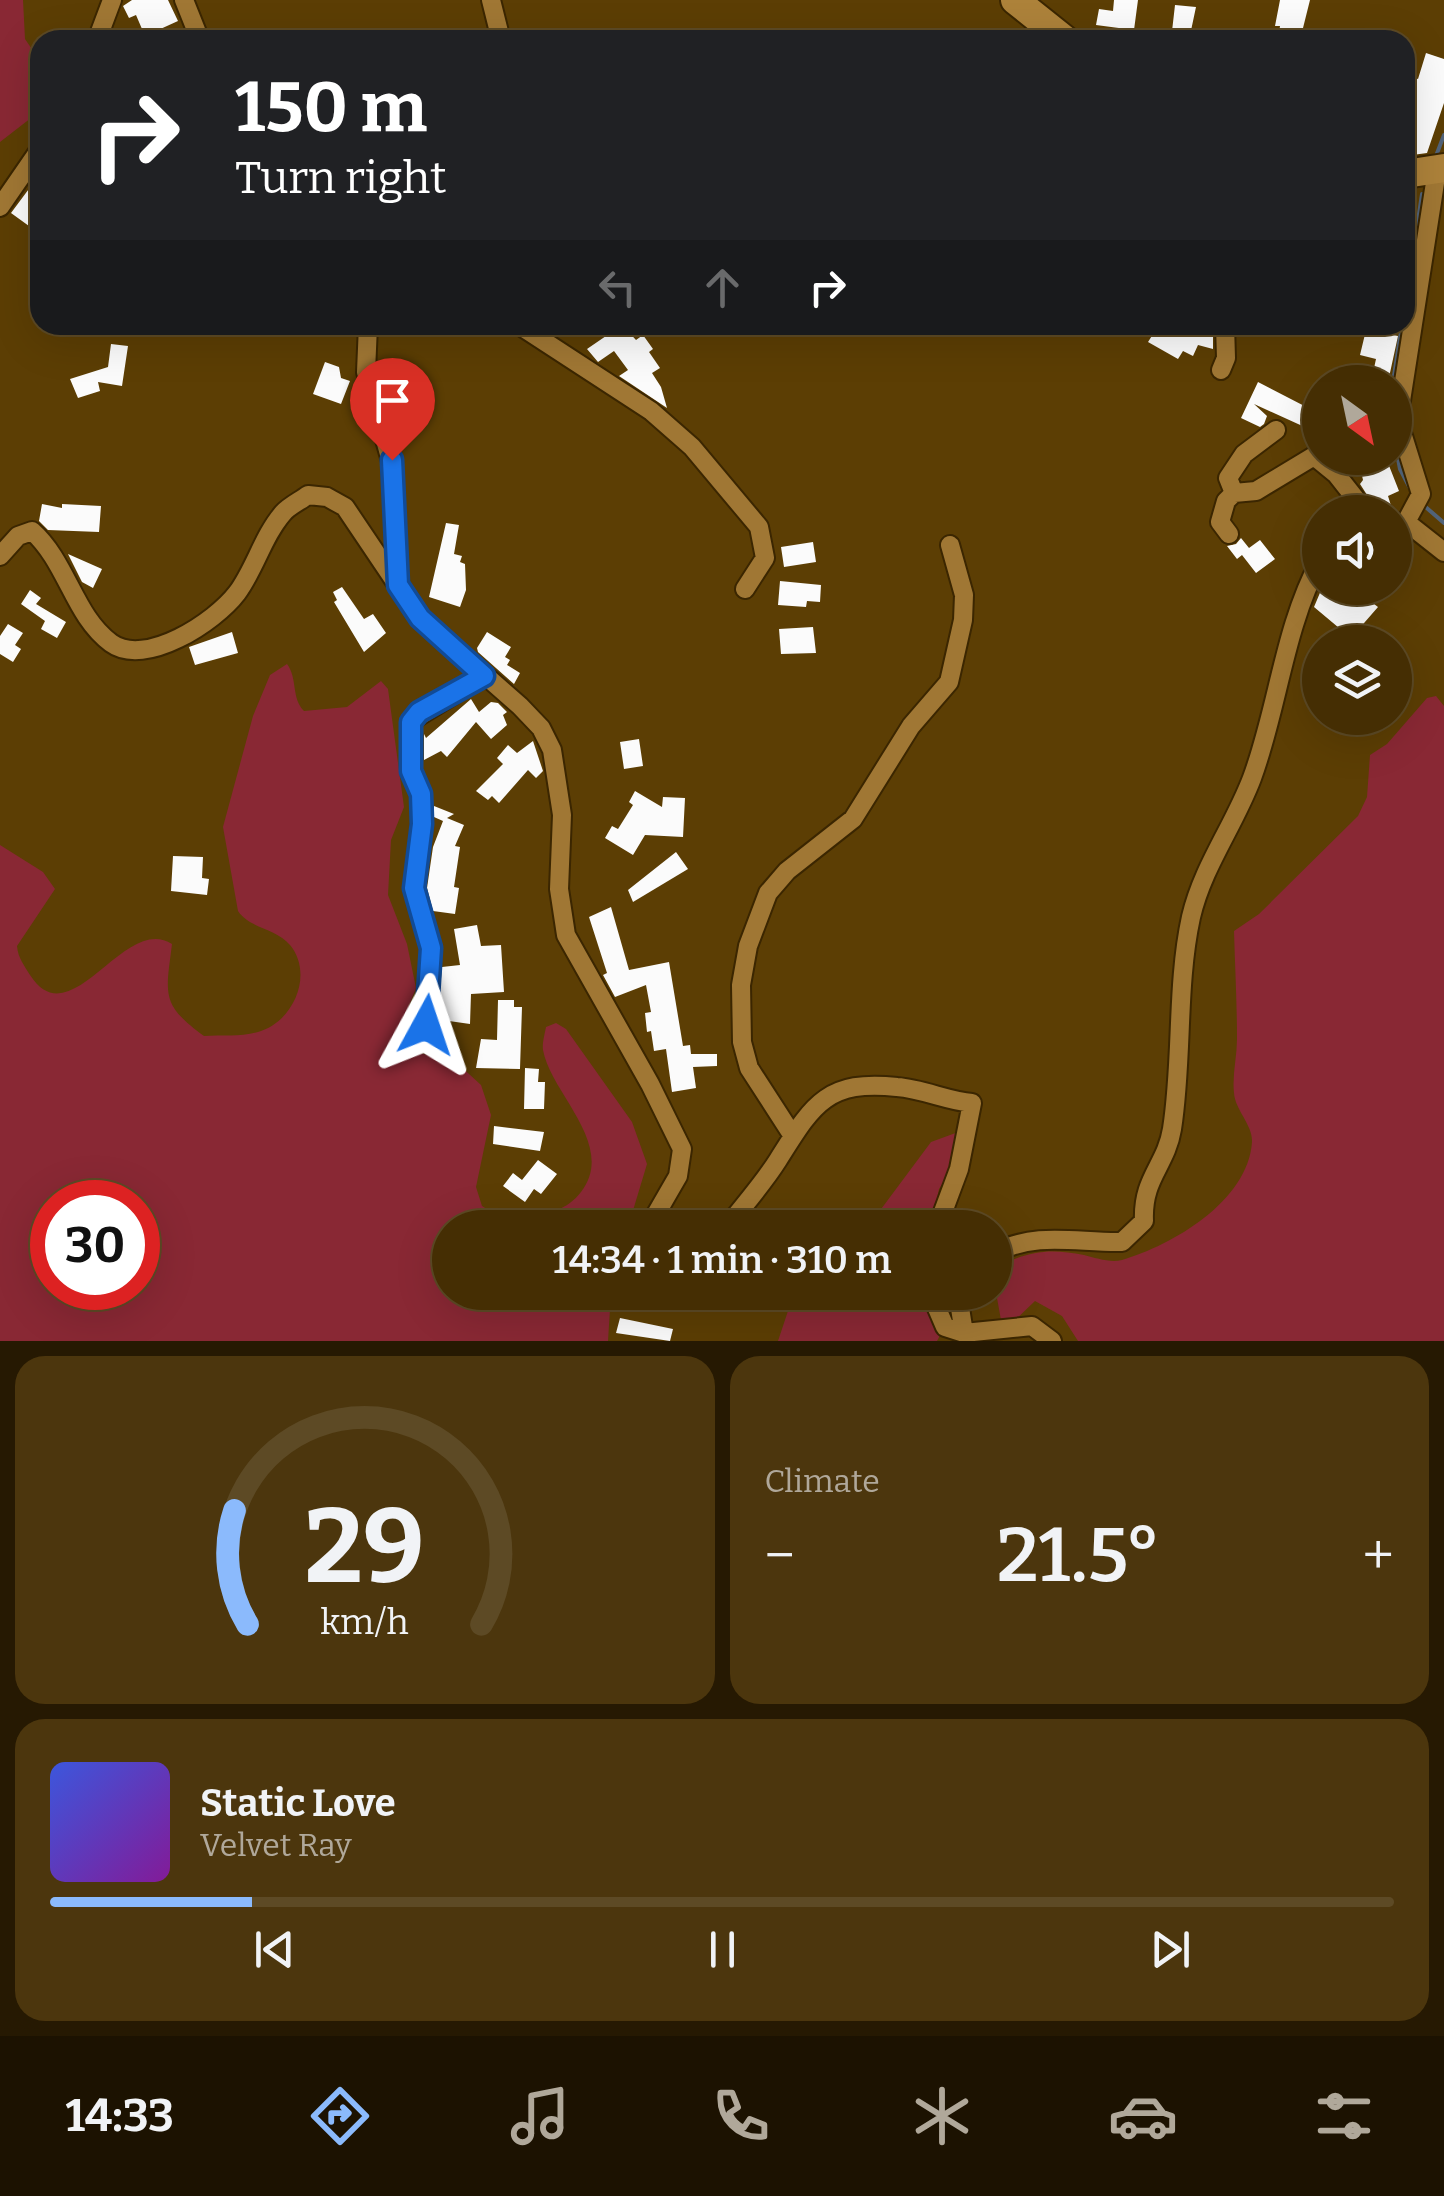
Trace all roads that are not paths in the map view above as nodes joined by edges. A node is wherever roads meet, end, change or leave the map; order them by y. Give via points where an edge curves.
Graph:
1 (112, 0) edge
2 (184, 0) edge
3 (491, 0) edge
4 (1014, 0) edge
5 (101, 30) edge
6 (196, 30) edge
7 (499, 30) edge
8 (1052, 30) edge
9 (30, 164) edge
10 (1440, 169) edge
11 (1415, 173) edge
12 (0, 207) edge
13 (1415, 318) edge
14 (368, 335) edge
15 (535, 335) edge
16 (1225, 335) edge
17 (1412, 335) edge
18 (1221, 370) dead end
19 (1276, 430) dead end
20 (1234, 494) junction
21 (1353, 495) edge
22 (1412, 508) edge
23 (1412, 532) edge
24 (1229, 534) dead end
25 (950, 545) dead end
26 (1444, 552) edge
27 (0, 556) edge
28 (398, 585) junction
29 (744, 589) dead end
30 (1303, 605) edge
31 (484, 676) junction
32 (426, 1025) dead end
33 (791, 1133) junction
34 (658, 1210) edge
35 (740, 1210) edge
36 (944, 1210) edge
37 (1012, 1244) edge
38 (938, 1310) edge
39 (960, 1310) edge
40 (964, 1333) junction
41 (1052, 1341) edge

1 - 5 street
2 - 6 street
3 - 7 street
4 - 8 highway
9 - 12 street
10 - 11 highway
10 - 13 street
14 - 28 street via 366,372 392,460
15 - 29 street via 651,411 729,490 758,527 765,558
16 - 18 street
17 - 22 street via 1398,420 1421,494
19 - 20 street via 1244,454 1228,478
20 - 21 street via 1256,491 1314,456
20 - 24 street via 1220,522
23 - 26 street
25 - 33 street via 964,596 949,682 904,738 865,806 768,893 748,946 742,1042 749,1068
27 - 28 street via 32,531 51,548 94,626 132,653 205,622 236,594 283,513 308,495 345,507
28 - 31 street via 420,618
30 - 37 street via 1252,780 1191,919 1178,1092 1170,1142 1142,1195 1144,1221 1122,1242 1052,1237
31 - 32 street via 411,722 411,771 421,794 422,824 414,888 431,948
31 - 34 street via 541,728 552,750 566,935 682,1148 678,1176
33 - 35 street
33 - 36 street via 816,1105 862,1085 972,1104
38 - 40 street via 945,1327
39 - 40 street
40 - 41 street via 1032,1326

